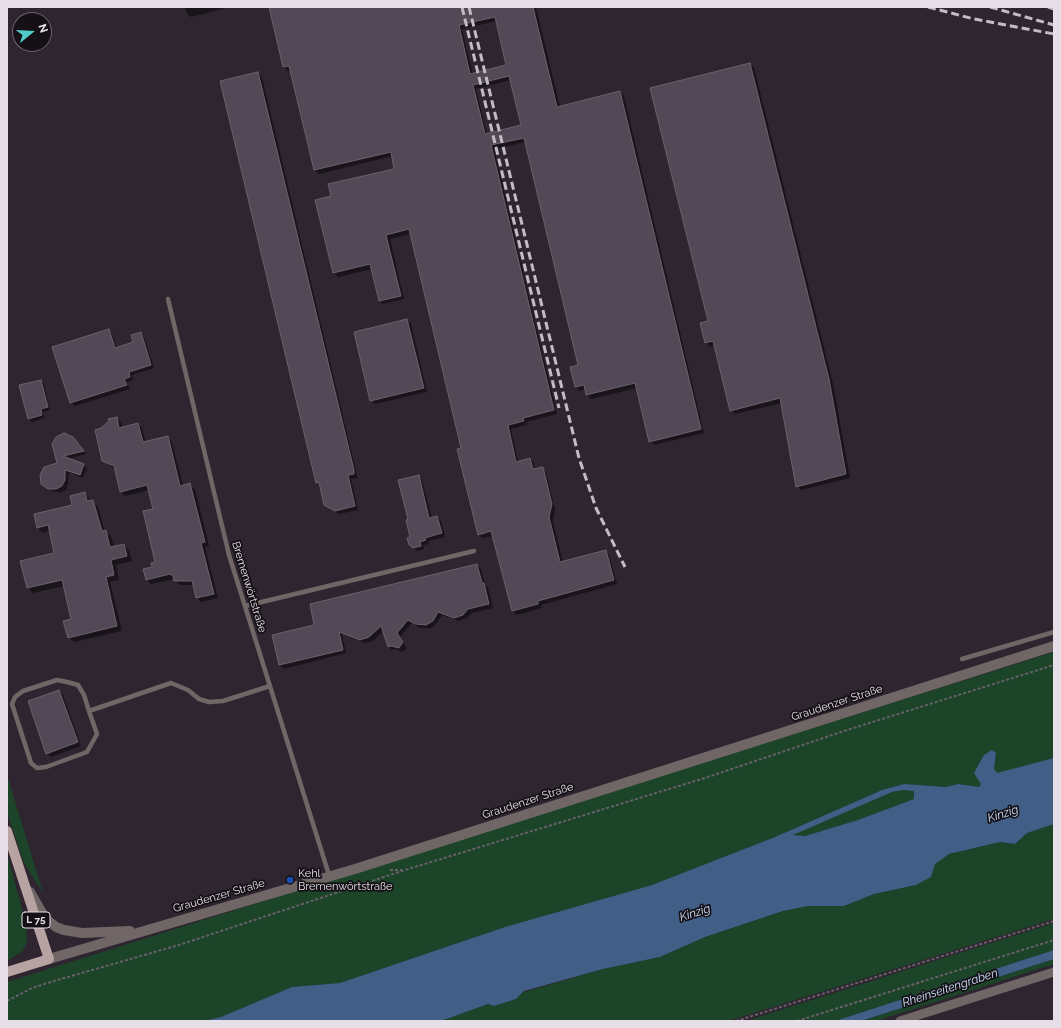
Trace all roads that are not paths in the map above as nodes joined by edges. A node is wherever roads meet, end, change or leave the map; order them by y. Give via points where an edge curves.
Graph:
1 (168, 299) dead end
2 (474, 551) dead end
3 (245, 606) junction
4 (1054, 632) edge
5 (1054, 646) edge
6 (962, 659) dead end
7 (270, 686) junction
8 (89, 711) junction
9 (7, 831) edge
10 (329, 875) junction
11 (24, 880) junction
12 (142, 931) junction
13 (48, 959) junction
14 (7, 972) edge
15 (1054, 972) edge
16 (900, 1021) edge

1 - 3 lane, Bremenwörtstraße via 221,525
2 - 3 lane
3 - 7 lane, Bremenwörtstraße
4 - 6 lane
5 - 10 street, Graudenzer Straße
7 - 8 lane via 223,701 209,702 171,683
7 - 10 lane, Bremenwörtstraße
8 - 8 lane via 97,734 87,752 46,767 37,768 31,763 12,704 15,697 22,692 58,680 78,685
9 - 11 main road, L 75
10 - 12 street, Graudenzer Straße
11 - 12 street via 41,911 56,927 82,933
11 - 13 main road, L 75
12 - 13 street, Graudenzer Straße
13 - 14 main road, Graudenzer Straße
15 - 16 street

